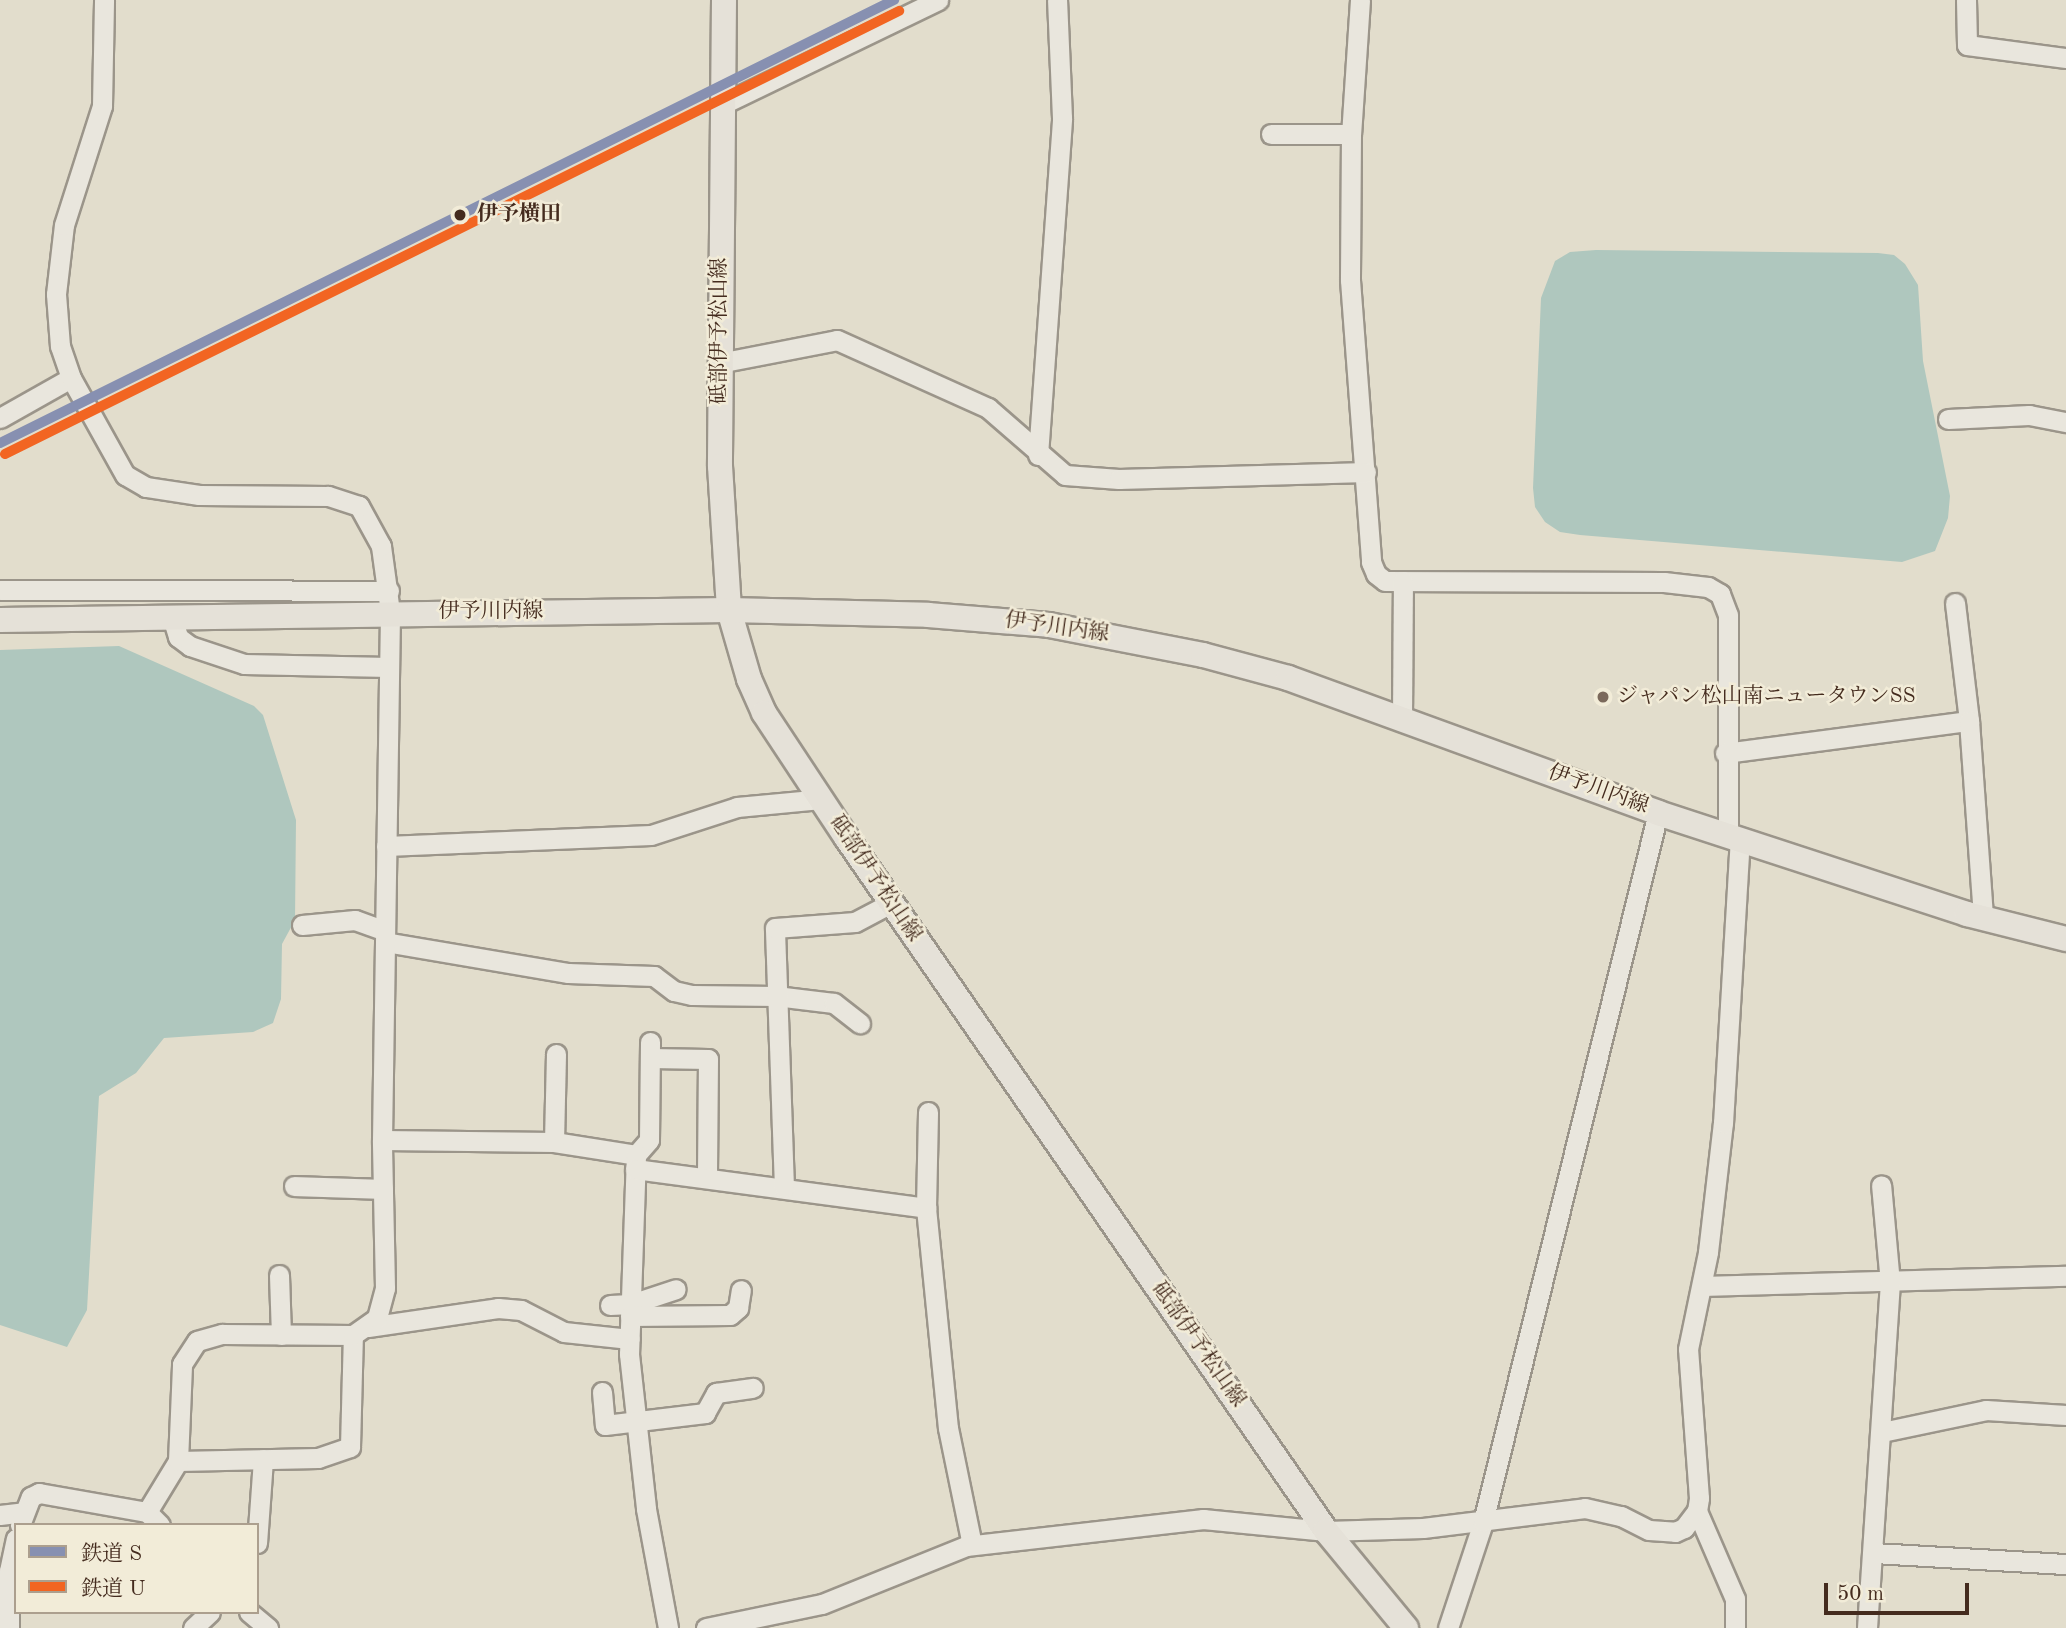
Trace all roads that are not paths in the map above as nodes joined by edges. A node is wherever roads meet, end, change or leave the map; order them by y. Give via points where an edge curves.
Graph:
1 (104, 0) edge
2 (723, 0) edge
3 (938, 0) edge
4 (1057, 0) edge
5 (1360, 0) edge
6 (1966, 0) edge
7 (2066, 58) edge
8 (723, 104) junction
9 (1271, 134) dead end
10 (1351, 134) junction
11 (719, 363) junction
12 (71, 378) junction
13 (0, 418) edge
14 (1948, 419) dead end
15 (2066, 422) edge
16 (1038, 455) junction
17 (1366, 472) junction
18 (1403, 581) junction
19 (0, 590) edge
20 (389, 602) junction
21 (1955, 603) dead end
22 (729, 610) junction
23 (172, 617) junction
24 (0, 620) edge
25 (389, 667) junction
26 (1402, 718) junction
27 (1969, 721) junction
28 (1725, 753) junction
29 (821, 799) junction
30 (1658, 813) junction
31 (1734, 838) junction
32 (387, 845) junction
33 (891, 902) junction
34 (1983, 918) junction
35 (302, 925) dead end
36 (385, 936) junction
37 (2066, 939) edge
38 (776, 996) junction
39 (860, 1023) dead end
40 (556, 1054) dead end
41 (928, 1112) dead end
42 (382, 1140) junction
43 (554, 1142) junction
44 (635, 1162) junction
45 (707, 1178) junction
46 (1881, 1185) dead end
47 (294, 1186) dead end
48 (784, 1188) junction
49 (383, 1189) junction
50 (926, 1208) junction
51 (279, 1275) dead end
52 (2066, 1276) edge
53 (1890, 1283) junction
54 (1702, 1286) junction
55 (676, 1289) dead end
56 (741, 1290) dead end
57 (610, 1305) dead end
58 (631, 1310) junction
59 (361, 1331) junction
60 (281, 1335) junction
61 (630, 1339) junction
62 (753, 1388) dead end
63 (602, 1392) dead end
64 (2066, 1415) edge
65 (636, 1421) junction
66 (1882, 1432) junction
67 (263, 1459) junction
68 (178, 1461) junction
69 (1697, 1511) junction
70 (0, 1515) edge
71 (22, 1518) edge
72 (153, 1518) edge
73 (1483, 1522) junction
74 (258, 1523) edge
75 (1326, 1531) junction
76 (972, 1545) junction
77 (14, 1550) edge
78 (1874, 1553) junction
79 (2066, 1564) edge
80 (208, 1614) edge
81 (251, 1614) edge
82 (9, 1628) edge
83 (193, 1628) edge
84 (268, 1628) edge
85 (668, 1628) edge
86 (706, 1628) edge
87 (1406, 1628) edge
88 (1448, 1628) edge
89 (1735, 1628) edge
90 (1867, 1628) edge

1 - 12 street via 102,106 64,225 56,294 61,346
2 - 8 main road, 砥部伊予松山線
3 - 8 street
4 - 16 street via 1062,118
5 - 10 street
6 - 7 street via 1967,46
8 - 11 main road, 砥部伊予松山線
9 - 10 street
10 - 17 street via 1350,280
11 - 16 street via 837,341 988,408
11 - 22 main road, 砥部伊予松山線
12 - 13 street
12 - 20 street via 125,475 146,487 199,495 328,496 359,506 381,546
14 - 15 street via 2029,415
16 - 17 street via 1065,475 1086,479
17 - 18 street via 1371,562 1385,581
18 - 26 street
18 - 28 street via 1664,582 1708,587 1720,594 1728,615
19 - 20 street
20 - 22 main road, 伊予川内線
20 - 23 main road, 伊予川内線
20 - 25 street
21 - 27 street
22 - 26 main road, 伊予川内線 via 869,612 1049,625 1203,655 1288,678
22 - 29 main road, 砥部伊予松山線 via 748,679 764,713
23 - 24 main road, 伊予川内線
23 - 25 street via 178,637 190,646 244,664
25 - 32 street
26 - 30 main road, 伊予川内線
27 - 28 street
27 - 34 street
28 - 31 street
29 - 32 street via 737,807 652,835
29 - 33 main road, 砥部伊予松山線
30 - 31 main road, 伊予川内線
30 - 73 street
31 - 34 main road, 伊予川内線
31 - 54 street via 1723,1124
32 - 36 street
33 - 38 street via 855,922 775,928
33 - 75 main road, 砥部伊予松山線
34 - 37 main road, 伊予川内線
35 - 36 street via 355,920
36 - 38 street via 568,973 654,976 674,991 692,995
36 - 42 street
38 - 39 street via 834,1003
38 - 48 street
40 - 43 street
41 - 50 street
42 - 43 street
42 - 49 street
43 - 44 street
44 - 45 street
44 - 45 street via 649,1140 650,1050 708,1059
44 - 58 street
45 - 48 street
46 - 53 street
47 - 49 street
48 - 50 street
49 - 59 street via 385,1288 377,1318
50 - 76 street via 948,1428
51 - 60 street
52 - 53 street
53 - 54 street
53 - 66 street
54 - 69 street via 1688,1349
55 - 58 street
56 - 58 street via 737,1308 730,1315
57 - 58 street
58 - 61 street
59 - 60 street
59 - 61 street via 498,1308 521,1310 564,1332
59 - 67 street via 350,1447 340,1455
60 - 68 street via 210,1336 188,1351 182,1364
61 - 65 street
62 - 65 street via 716,1393 705,1413
63 - 65 street via 605,1425
64 - 66 street via 1986,1410
65 - 85 street via 646,1509
66 - 78 street
67 - 68 street
67 - 74 street
68 - 72 street
69 - 73 street via 1675,1532 1649,1530 1621,1516 1585,1508
69 - 89 street via 1735,1599
70 - 71 street
71 - 72 street via 39,1493
73 - 75 street
73 - 88 street
75 - 76 street via 1203,1519
75 - 87 main road, 砥部伊予松山線
76 - 86 street via 822,1604
77 - 82 street
78 - 79 street
78 - 90 street
80 - 83 street
81 - 84 street

